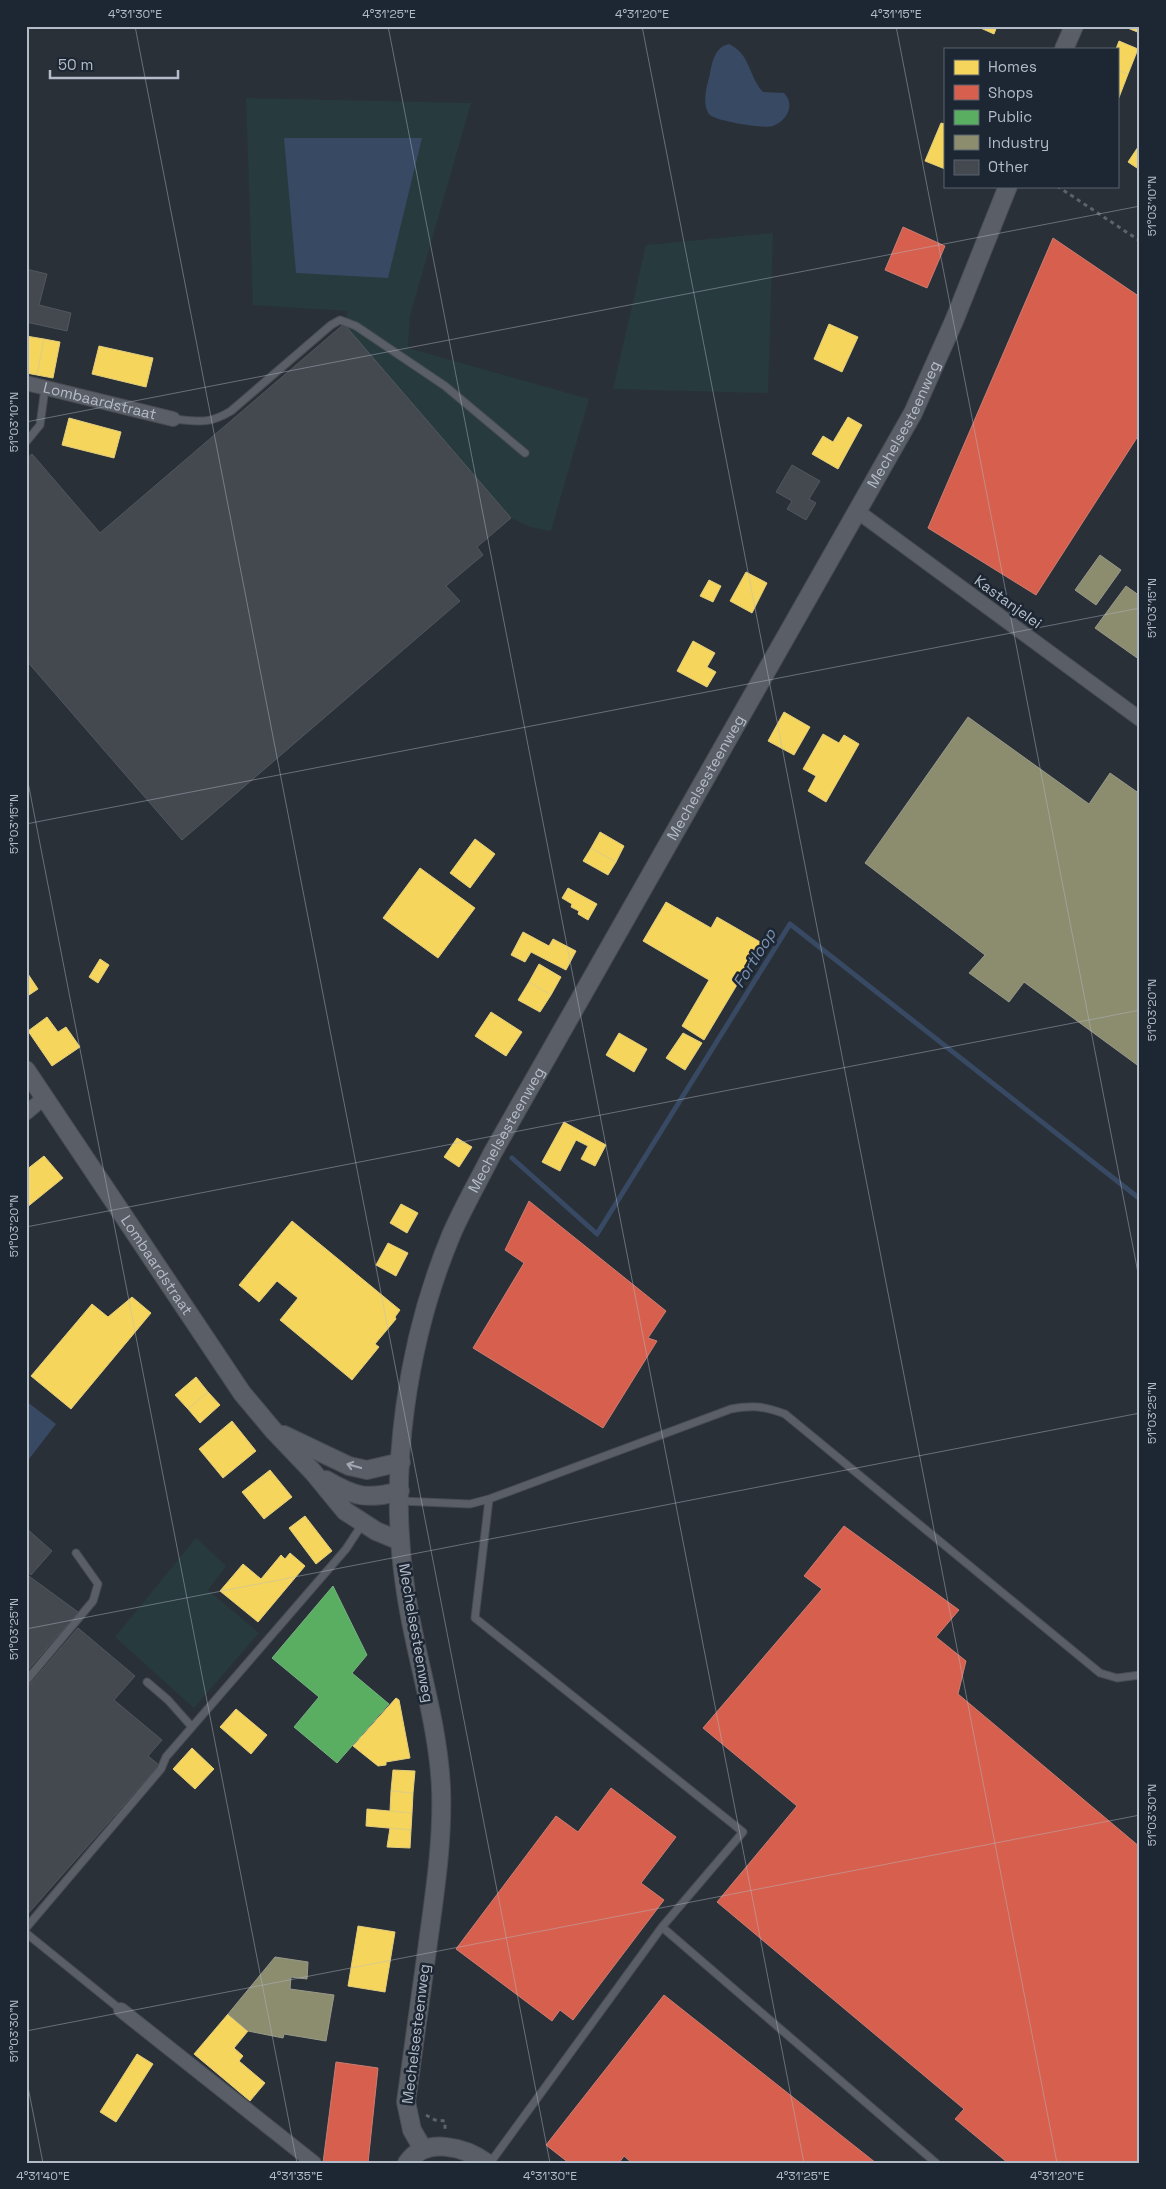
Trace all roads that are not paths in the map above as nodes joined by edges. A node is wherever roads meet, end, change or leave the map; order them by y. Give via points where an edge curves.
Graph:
1 (1074, 26) edge
2 (1064, 48) edge
3 (1007, 188) edge
4 (26, 383) edge
5 (45, 388) junction
6 (173, 419) joint
7 (26, 442) edge
8 (525, 453) dead end
9 (857, 511) junction
10 (1140, 719) edge
11 (26, 1070) edge
12 (45, 1097) junction
13 (26, 1113) edge
14 (272, 1430) junction
15 (401, 1462) junction
16 (313, 1472) junction
17 (400, 1496) junction
18 (489, 1499) junction
19 (364, 1523) junction
20 (400, 1541) junction
21 (76, 1553) dead end
22 (1140, 1675) edge
23 (26, 1681) edge
24 (147, 1682) dead end
25 (192, 1727) junction
26 (662, 1927) junction
27 (26, 1928) edge
28 (26, 1933) edge
29 (121, 2010) joint
30 (423, 2149) junction
31 (314, 2163) edge
32 (407, 2163) edge
33 (488, 2163) edge
34 (936, 2163) edge

1 - 2 street
3 - 9 street, Mechelsesteenweg via 913,413
4 - 5 street, Lombaardstraat
5 - 6 street, Lombaardstraat
5 - 7 lane via 40,425
6 - 8 lane via 216,421 331,324 340,320 356,326 444,386
9 - 10 street, Kastanjelei
9 - 15 street, Mechelsesteenweg via 534,1079 456,1224 425,1311 414,1357
11 - 12 street, Lombaardstraat
12 - 13 street
12 - 14 street, Lombaardstraat via 242,1393
15 -> 14 street, Lombaardstraat via 367,1470 358,1468
14 - 16 street, Lombaardstraat
15 - 17 street, Mechelsesteenweg
16 - 17 street, Lombaardstraat via 347,1493 367,1498
16 - 19 street, Lombaardstraat via 345,1511
17 - 18 lane via 470,1504
17 - 20 street, Mechelsesteenweg
18 - 22 lane via 731,1409 753,1405 769,1408 785,1414 1100,1672 1118,1678
18 - 26 lane via 475,1618 743,1832
19 - 20 street, Lombaardstraat
19 - 25 lane via 346,1549
20 - 30 street, Mechelsesteenweg via 405,1586 441,1785 440,1859 406,2102 412,2130
21 - 23 lane via 98,1584 93,1601
24 - 25 lane
25 - 27 lane via 166,1757 161,1769
26 - 33 lane
26 - 34 lane
28 - 29 lane
29 - 31 street
30 - 32 street
30 - 33 street via 456,2147

